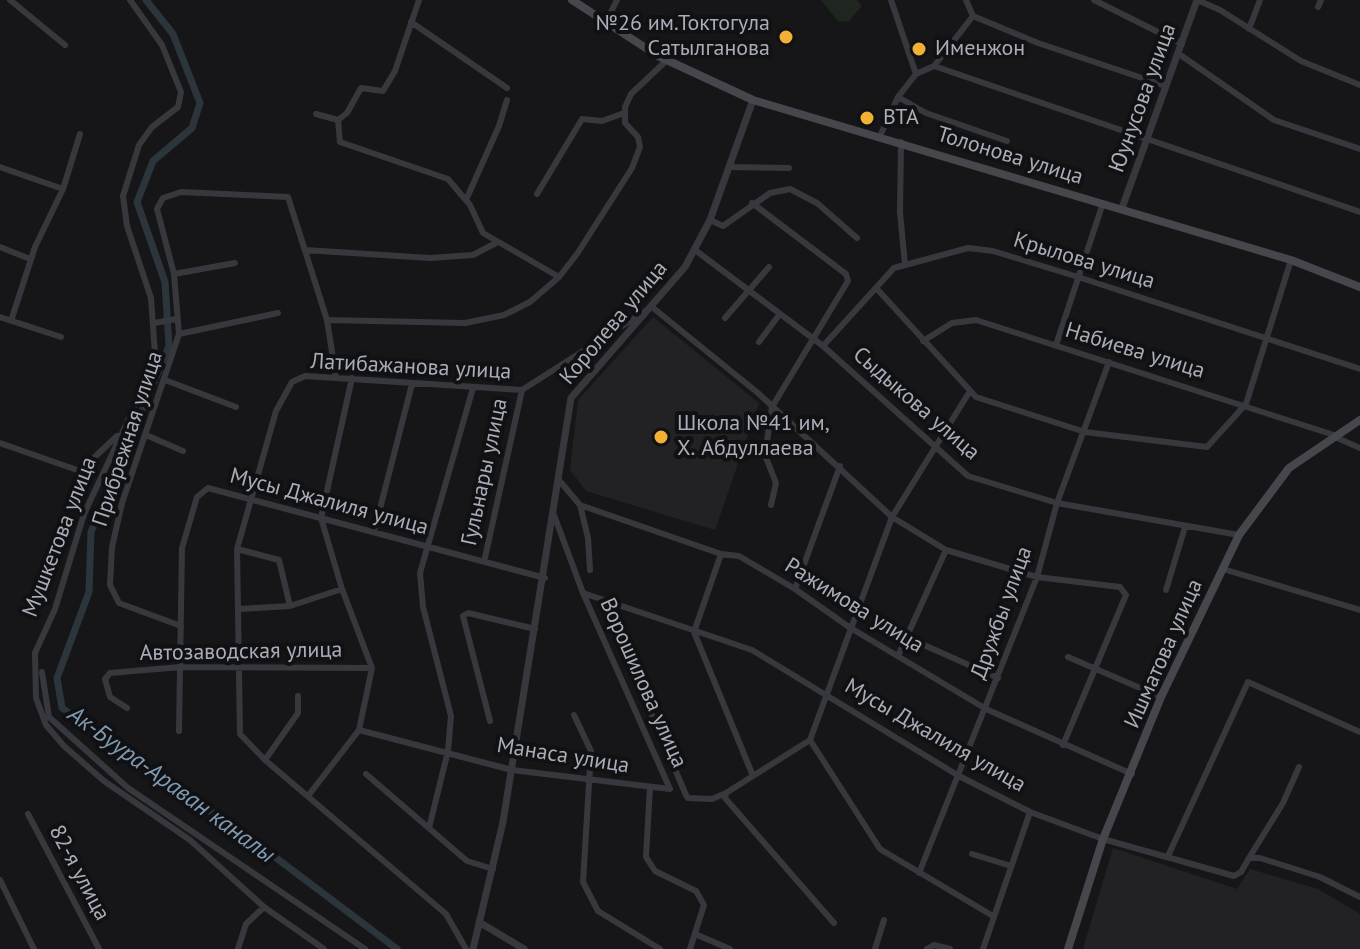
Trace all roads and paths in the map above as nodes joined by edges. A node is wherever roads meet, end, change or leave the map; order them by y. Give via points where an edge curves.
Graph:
1 (10, 0) edge
2 (130, 0) edge
3 (419, 0) edge
4 (572, 0) edge
5 (617, 0) edge
6 (891, 0) edge
7 (966, 0) edge
8 (1094, 0) edge
9 (1197, 0) edge
10 (1260, 0) edge
11 (973, 16) junction
12 (411, 22) junction
13 (606, 22) junction
14 (1249, 29) junction
15 (1182, 44) junction
16 (65, 45) dead end
17 (1179, 54) junction
18 (667, 60) junction
19 (934, 66) junction
20 (916, 74) junction
21 (1360, 85) edge
22 (1166, 86) junction
23 (507, 88) dead end
24 (898, 97) junction
25 (507, 100) dead end
26 (753, 100) junction
27 (624, 113) junction
28 (316, 114) dead end
29 (338, 120) junction
30 (80, 134) dead end
31 (880, 136) junction
32 (1147, 139) junction
33 (1007, 141) dead end
34 (901, 142) junction
35 (1360, 149) edge
36 (0, 167) edge
37 (729, 167) junction
38 (789, 168) dead end
39 (63, 189) junction
40 (537, 194) dead end
41 (466, 200) junction
42 (752, 203) junction
43 (1103, 203) junction
44 (1122, 208) junction
45 (1360, 212) edge
46 (710, 220) junction
47 (857, 238) dead end
48 (496, 243) junction
49 (0, 247) edge
50 (305, 250) junction
51 (695, 250) junction
52 (30, 259) junction
53 (1291, 260) junction
54 (235, 263) dead end
55 (905, 265) junction
56 (769, 267) dead end
57 (174, 274) junction
58 (559, 277) junction
59 (1078, 277) junction
60 (1360, 287) edge
61 (877, 289) junction
62 (749, 292) junction
63 (652, 307) junction
64 (278, 313) dead end
65 (779, 315) junction
66 (0, 317) edge
67 (725, 318) dead end
68 (176, 319) junction
69 (327, 320) junction
70 (11, 321) junction
71 (155, 323) junction
72 (179, 334) junction
73 (61, 337) dead end
74 (1266, 338) junction
75 (812, 340) junction
76 (923, 341) junction
77 (759, 342) dead end
78 (1056, 345) junction
79 (823, 346) junction
80 (1109, 362) junction
81 (1360, 369) edge
82 (336, 377) junction
83 (352, 378) junction
84 (165, 380) junction
85 (412, 384) junction
86 (473, 388) junction
87 (522, 390) junction
88 (970, 391) junction
89 (1246, 404) junction
90 (236, 407) dead end
91 (772, 407) junction
92 (1360, 420) edge
93 (121, 430) junction
94 (1085, 432) junction
95 (146, 435) junction
96 (1336, 436) junction
97 (0, 443) edge
98 (933, 448) junction
99 (1360, 448) edge
100 (183, 451) dead end
101 (840, 466) junction
102 (558, 479) junction
103 (253, 501) junction
104 (1057, 503) junction
105 (580, 505) junction
106 (771, 505) dead end
107 (554, 515) junction
108 (892, 517) junction
109 (321, 518) junction
110 (1185, 527) junction
111 (374, 532) junction
112 (1239, 535) junction
113 (428, 547) junction
114 (237, 549) junction
115 (946, 550) junction
116 (721, 554) junction
117 (484, 562) junction
118 (1223, 569) junction
119 (590, 570) dead end
120 (1037, 577) junction
121 (545, 578) junction
122 (342, 589) junction
123 (795, 589) junction
124 (1166, 590) dead end
125 (583, 593) junction
126 (604, 603) junction
127 (290, 606) junction
128 (239, 609) junction
129 (1360, 610) edge
130 (181, 626) junction
131 (849, 627) junction
132 (535, 629) junction
133 (694, 632) junction
134 (906, 637) junction
135 (898, 656) junction
136 (1068, 657) dead end
137 (181, 667) junction
138 (239, 667) junction
139 (372, 668) junction
140 (1093, 670) junction
141 (42, 672) dead end
142 (998, 678) junction
143 (829, 695) junction
144 (298, 696) dead end
145 (1161, 697) junction
146 (127, 708) dead end
147 (986, 709) junction
148 (574, 715) dead end
149 (490, 721) dead end
150 (359, 730) junction
151 (179, 731) dead end
152 (1360, 732) edge
153 (810, 740) junction
154 (1063, 745) junction
155 (448, 751) junction
156 (265, 760) junction
157 (1299, 767) dead end
158 (512, 770) junction
159 (366, 774) dead end
160 (1132, 774) junction
161 (753, 776) junction
162 (959, 776) junction
163 (587, 779) junction
164 (650, 787) junction
165 (670, 789) joint
166 (726, 793) junction
167 (308, 796) junction
168 (1030, 812) junction
169 (28, 814) dead end
170 (429, 828) junction
171 (1103, 839) junction
172 (972, 854) dead end
173 (1168, 856) junction
174 (1249, 858) junction
175 (1011, 866) junction
176 (493, 869) junction
177 (919, 873) junction
178 (0, 880) edge
179 (1360, 897) edge
180 (264, 907) junction
181 (993, 916) junction
182 (884, 920) dead end
183 (479, 922) junction
184 (834, 923) dead end
185 (695, 934) junction
186 (34, 949) edge
187 (99, 949) edge
188 (238, 949) edge
189 (324, 949) edge
190 (365, 949) edge
191 (466, 949) edge
192 (473, 949) edge
193 (524, 949) edge
194 (660, 949) edge
195 (690, 949) edge
196 (730, 949) edge
197 (875, 949) edge
198 (927, 949) edge
199 (950, 949) edge
200 (983, 949) edge
201 (1068, 949) edge

1 - 16 street
2 - 71 street, Мушкетова улица via 162,45 181,92 178,107 139,145 123,196
3 - 12 street
4 - 13 main road, Толонова улица
5 - 13 street
6 - 20 street
7 - 11 street
8 - 15 street
9 - 14 street
9 - 15 street, Юунусова улица
10 - 14 street
11 - 19 street
11 - 22 street
12 - 23 street
12 - 29 street via 383,91 361,88
13 - 18 main road, Толонова улица
14 - 21 street via 1301,61
15 - 17 street, Юунусова улица
17 - 22 street, Юунусова улица
17 - 35 street via 1274,120
18 - 26 main road, Толонова улица
18 - 27 street via 631,94
19 - 20 street
19 - 32 street
20 - 24 street
22 - 32 street, Юунусова улица
24 - 31 street
24 - 33 street via 926,113
25 - 41 street
26 - 31 main road, Толонова улица
26 - 37 street, Королева улица
27 - 40 street via 602,121 582,119
27 - 58 street via 640,147 632,168
28 - 29 street
29 - 41 street via 340,142 448,179
30 - 39 street
31 - 34 main road, Толонова улица
32 - 44 street, Юунусова улица
32 - 45 street
34 - 43 main road, Толонова улица
34 - 55 street
36 - 39 street
37 - 38 street
37 - 46 street, Королева улица
39 - 52 street
41 - 48 street via 483,233
42 - 46 street via 723,226
42 - 47 street via 790,189 817,203
42 - 75 street via 846,274 848,281
43 - 44 main road, Толонова улица
43 - 59 street
44 - 53 main road, Толонова улица
46 - 51 street, Королева улица
48 - 50 street via 473,255 430,258
48 - 58 street
49 - 52 street
50 - 57 street, Прибрежная улица via 288,197 181,192 163,198 157,209
50 - 69 street, Прибрежная улица
51 - 62 street, Сыдыкова улица
51 - 63 street, Королева улица
52 - 70 street
53 - 60 main road, Толонова улица
53 - 74 street
54 - 57 street
55 - 59 street, Крылова улица via 968,248
55 - 61 street, Крылова улица via 894,268
56 - 62 street
57 - 68 street, Прибрежная улица
58 - 69 street via 530,302 504,315 465,323
59 - 74 street, Крылова улица
59 - 78 street
61 - 76 street
61 - 79 street, Крылова улица
62 - 65 street, Сыдыкова улица
62 - 67 street
63 - 87 street, Латибажанова улица
63 - 91 street
63 - 102 street, Королева улица via 571,398
64 - 72 street
65 - 75 street, Сыдыкова улица
65 - 77 street
66 - 70 street
68 - 71 street
68 - 72 street, Прибрежная улица
69 - 82 street, Прибрежная улица
70 - 73 street
71 - 93 street, Мушкетова улица via 155,354 147,380
72 - 84 street, Прибрежная улица
74 - 81 street, Крылова улица
74 - 89 street
75 - 79 street, Сыдыкова улица
75 - 91 street
76 - 78 street, Набиева улица via 952,323 976,320
76 - 88 street
78 - 80 street, Набиева улица
79 - 98 street, Сыдыкова улица
80 - 89 street, Набиева улица
80 - 94 street, Дружбы улица
82 - 83 street, Латибажанова улица
82 - 103 street, Латибажанова улица via 305,376 284,393
83 - 85 street, Латибажанова улица
83 - 109 street
84 - 90 street
84 - 95 street, Прибрежная улица
85 - 86 street, Латибажанова улица
85 - 111 street
86 - 87 street, Латибажанова улица
86 - 113 street
87 - 117 street, Гульнары улица
88 - 94 street via 1015,413
88 - 98 street
89 - 94 street via 1207,447
89 - 96 street, Набиева улица
91 - 101 street
91 - 106 street via 765,455 776,483
92 - 96 main road, Ишматова улица
93 - 97 street via 80,471
93 - 180 street, Мушкетова улица via 84,514 55,609 35,653 36,698 46,725 64,746 104,781 199,847
94 - 104 street, Дружбы улица
95 - 100 street
95 - 130 street, Прибрежная улица via 122,503 110,585 119,603
96 - 99 street, Набиева улица
96 - 112 main road, Ишматова улица via 1289,468
98 - 104 street, Сыдыкова улица via 968,476
98 - 108 street
101 - 108 street
101 - 123 street
102 - 105 street
102 - 107 street, Королева улица
103 - 109 street, Мусы Джалиля улица
103 - 114 street, Латибажанова улица
103 - 130 street, Мусы Джалиля улица via 208,488 197,497 182,548
104 - 110 street, Сыдыкова улица
104 - 120 street, Дружбы улица
105 - 116 street, Ражимова улица
105 - 119 street
107 - 121 street, Королева улица
107 - 125 street, Ворошилова улица
108 - 115 street
108 - 131 street
109 - 111 street, Мусы Джалиля улица
109 - 122 street
110 - 112 street, Сыдыкова улица
110 - 124 street
111 - 113 street, Мусы Джалиля улица
112 - 118 main road, Ишматова улица
113 - 117 street, Мусы Джалиля улица
113 - 155 street via 420,573 423,607 451,716
114 - 127 street via 279,560
114 - 128 street, Латибажанова улица
115 - 120 street
115 - 134 street
116 - 123 street, Ражимова улица via 739,556
116 - 133 street
117 - 121 street, Мусы Джалиля улица
118 - 129 street
118 - 145 main road, Ишматова улица
120 - 140 street via 1120,587 1126,595
120 - 142 street, Дружбы улица
121 - 132 street, Королева улица
122 - 127 street
122 - 139 street
123 - 131 street, Ражимова улица
125 - 126 street, Мусы Джалиля улица
125 - 165 street, Ворошилова улица
126 - 133 street, Мусы Джалиля улица
126 - 166 street, Ворошилова улица via 686,795 712,799
127 - 128 street
128 - 138 street, Латибажанова улица
130 - 137 street, Мусы Джалиля улица
131 - 135 street, Ражимова улица
131 - 143 street
132 - 149 street via 463,616
132 - 158 street, Королева улица
133 - 143 street, Мусы Джалиля улица via 752,650
133 - 161 street
134 - 135 street
134 - 142 street
135 - 147 street, Ражимова улица
136 - 140 street
137 - 138 street, Автозаводская улица
137 - 146 street, Автозаводская улица via 110,673 105,679 110,697
137 - 151 street, Мусы Джалиля улица
138 - 139 street, Автозаводская улица
138 - 156 street, Латибажанова улица via 240,734
139 - 150 street
140 - 145 street
140 - 154 street
141 - 190 street via 49,717 128,788
142 - 147 street, Дружбы улица
143 - 153 street
143 - 162 street, Мусы Джалиля улица
144 - 156 street via 298,713
145 - 160 main road, Ишматова улица
147 - 154 street, Ражимова улица
147 - 162 street, Дружбы улица
148 - 163 street via 589,740
150 - 155 street, Манаса улица
150 - 167 street
152 - 173 street via 1248,682
153 - 161 street
153 - 177 street via 880,849
154 - 160 street, Ражимова улица
155 - 158 street, Манаса улица
155 - 170 street
156 - 167 street, Латибажанова улица
157 - 174 street
158 - 163 street, Манаса улица
158 - 176 street, Королева улица
159 - 170 street
160 - 171 main road, Ишматова улица
161 - 166 street
162 - 168 street, Мусы Джалиля улица
162 - 177 street, Дружбы улица
163 - 164 street, Манаса улица
163 - 194 street via 583,882 598,911
164 - 165 street, Манаса улица
164 - 185 street, Ворошилова улица via 646,857 655,871 696,891 704,905
166 - 184 street
167 - 191 street, Латибажанова улица via 446,914
168 - 171 street, Мусы Джалиля улица
168 - 175 street
169 - 187 street, 82-я улица
170 - 176 street via 467,861
171 - 173 street, Мусы Джалиля улица
171 - 201 main road, Ишматова улица
172 - 175 street
173 - 174 street, Мусы Джалиля улица via 1234,876
174 - 179 street via 1320,877
175 - 181 street
176 - 183 street, Королева улица
177 - 181 street
178 - 186 street
180 - 188 street via 246,924
180 - 189 street, Мушкетова улица
181 - 200 street
182 - 197 street
183 - 192 street, Королева улица
183 - 193 street
185 - 195 street, Ворошилова улица
185 - 196 street
198 - 199 street

